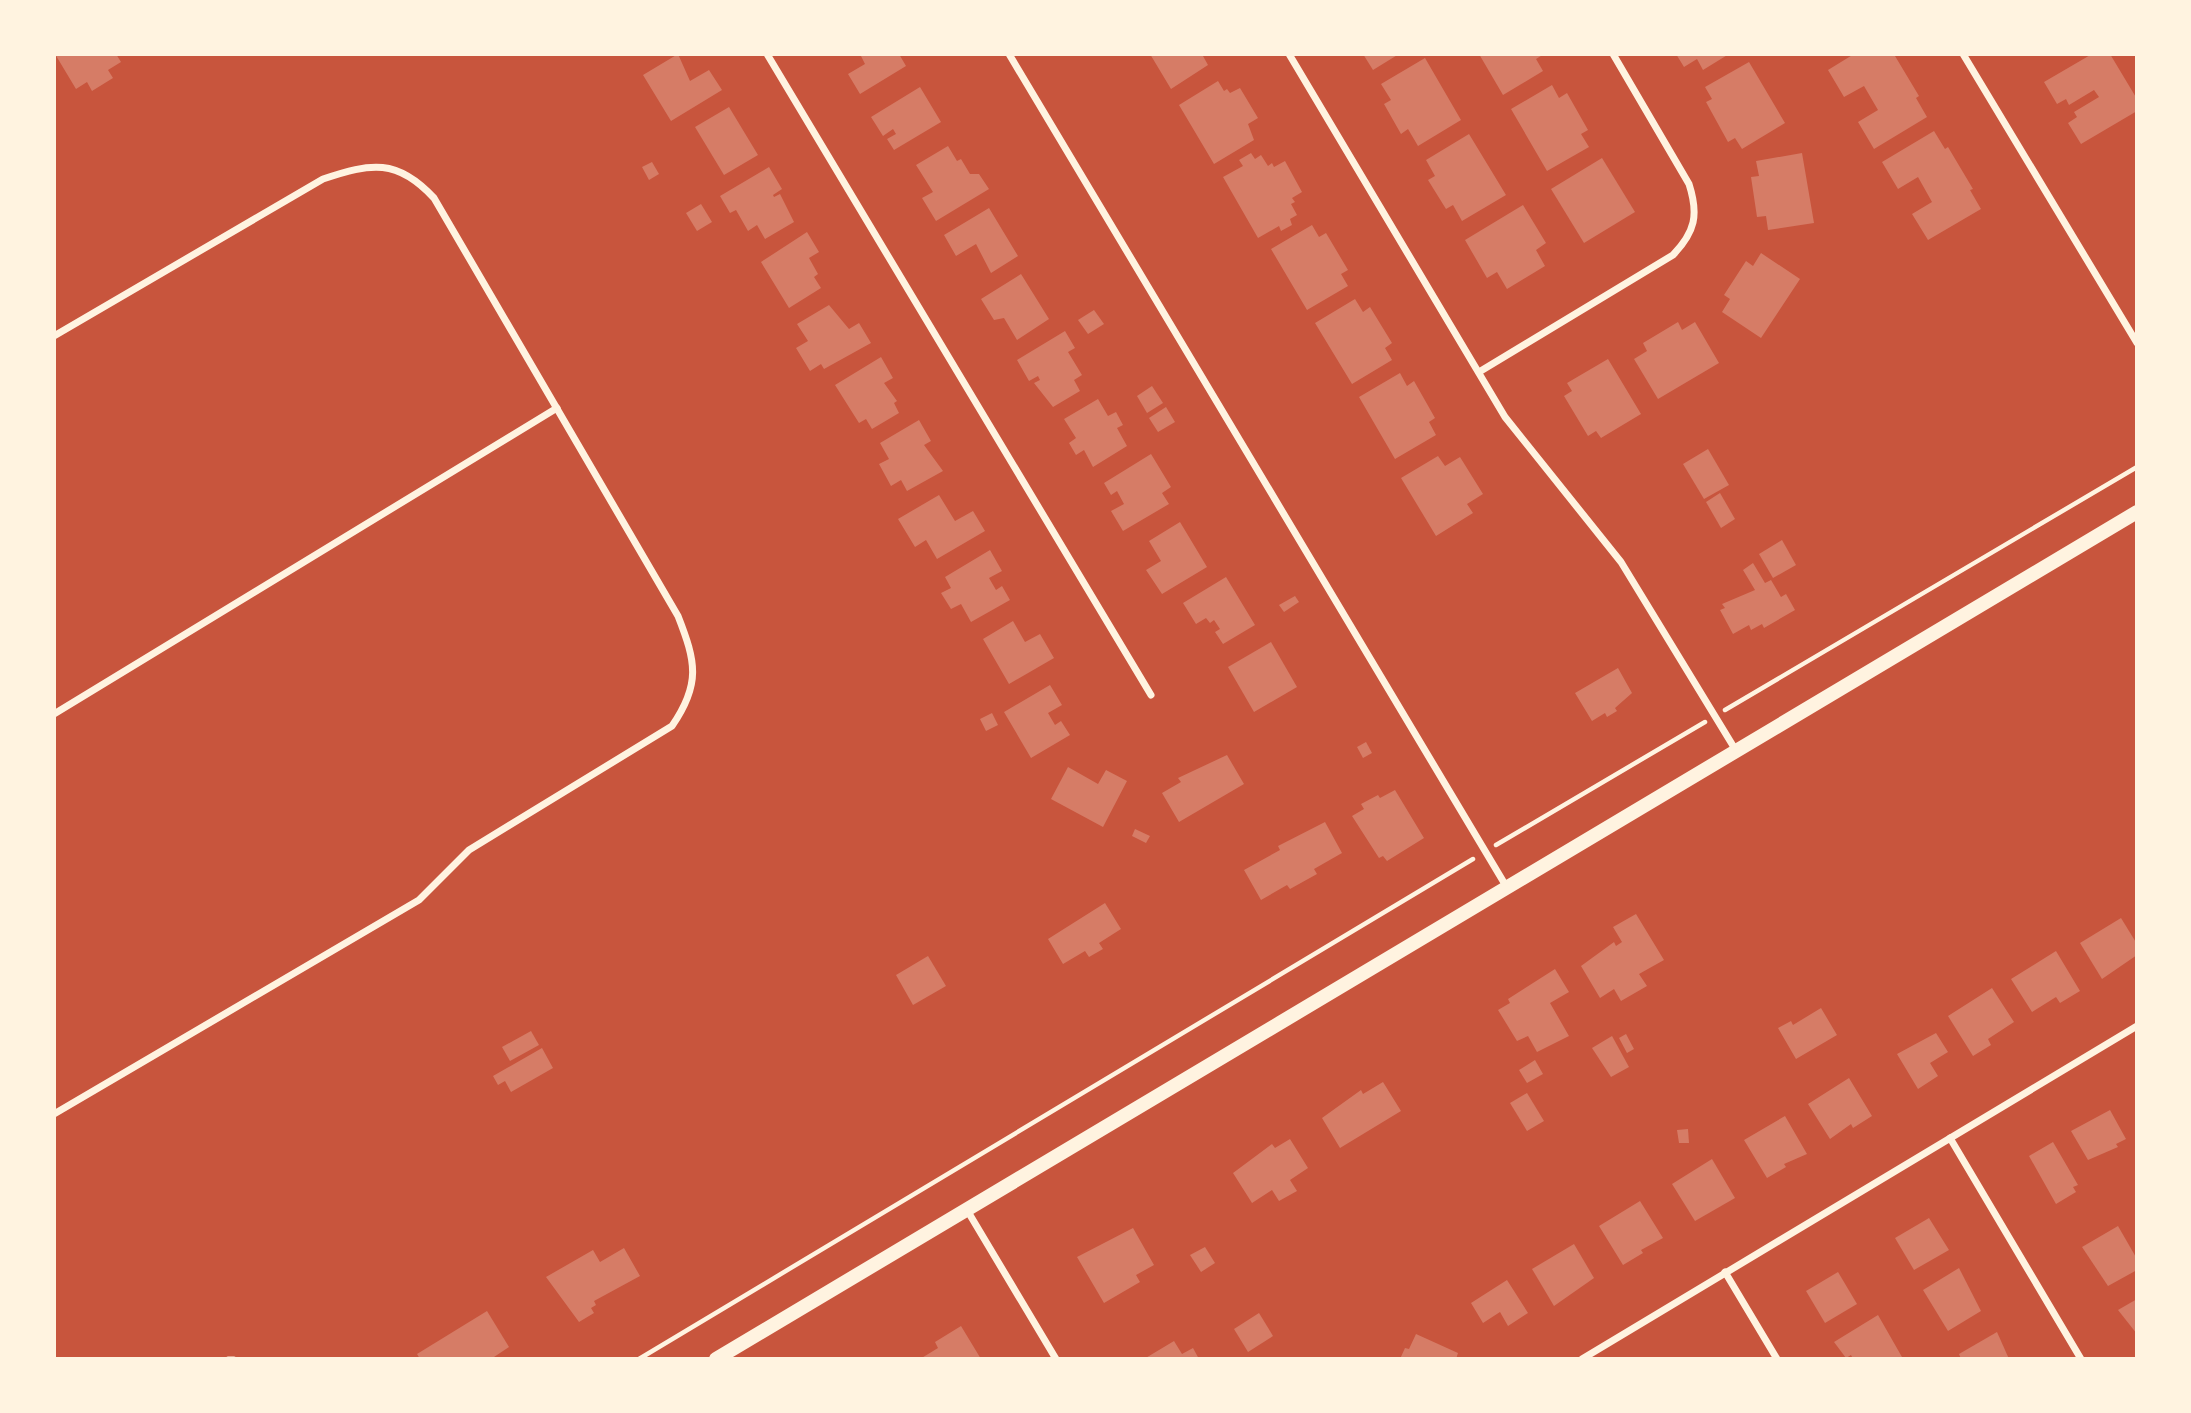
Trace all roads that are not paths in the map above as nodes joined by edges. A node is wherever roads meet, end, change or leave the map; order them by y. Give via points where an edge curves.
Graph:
1 (767, 54) edge
2 (1009, 54) edge
3 (1289, 54) edge
4 (1613, 54) edge
5 (1963, 54) edge
6 (54, 335) edge
7 (2137, 343) edge
8 (1479, 372) junction
9 (557, 408) junction
10 (2137, 512) edge
11 (1151, 695) dead end
12 (54, 714) edge
13 (1735, 749) junction
14 (1506, 886) junction
15 (2137, 1026) edge
16 (54, 1114) edge
17 (1950, 1138) junction
18 (967, 1209) junction
19 (1725, 1272) junction
20 (716, 1359) edge
21 (1056, 1359) edge
22 (1582, 1359) edge
23 (1777, 1359) edge
24 (2081, 1359) edge

1 - 11 street
2 - 14 street
3 - 8 street
4 - 8 street via 1689,184 1696,222 1673,256
5 - 7 street
6 - 9 street via 323,179 362,166 398,170 434,198
8 - 13 street via 1530,451 1621,562
9 - 12 street
9 - 16 street via 678,616 690,645 695,679 687,704 672,726 469,850 419,900
10 - 13 main road
13 - 14 main road
14 - 18 main road
15 - 17 street
17 - 19 street
17 - 24 street
18 - 20 main road
18 - 21 street
19 - 22 street
19 - 23 street

